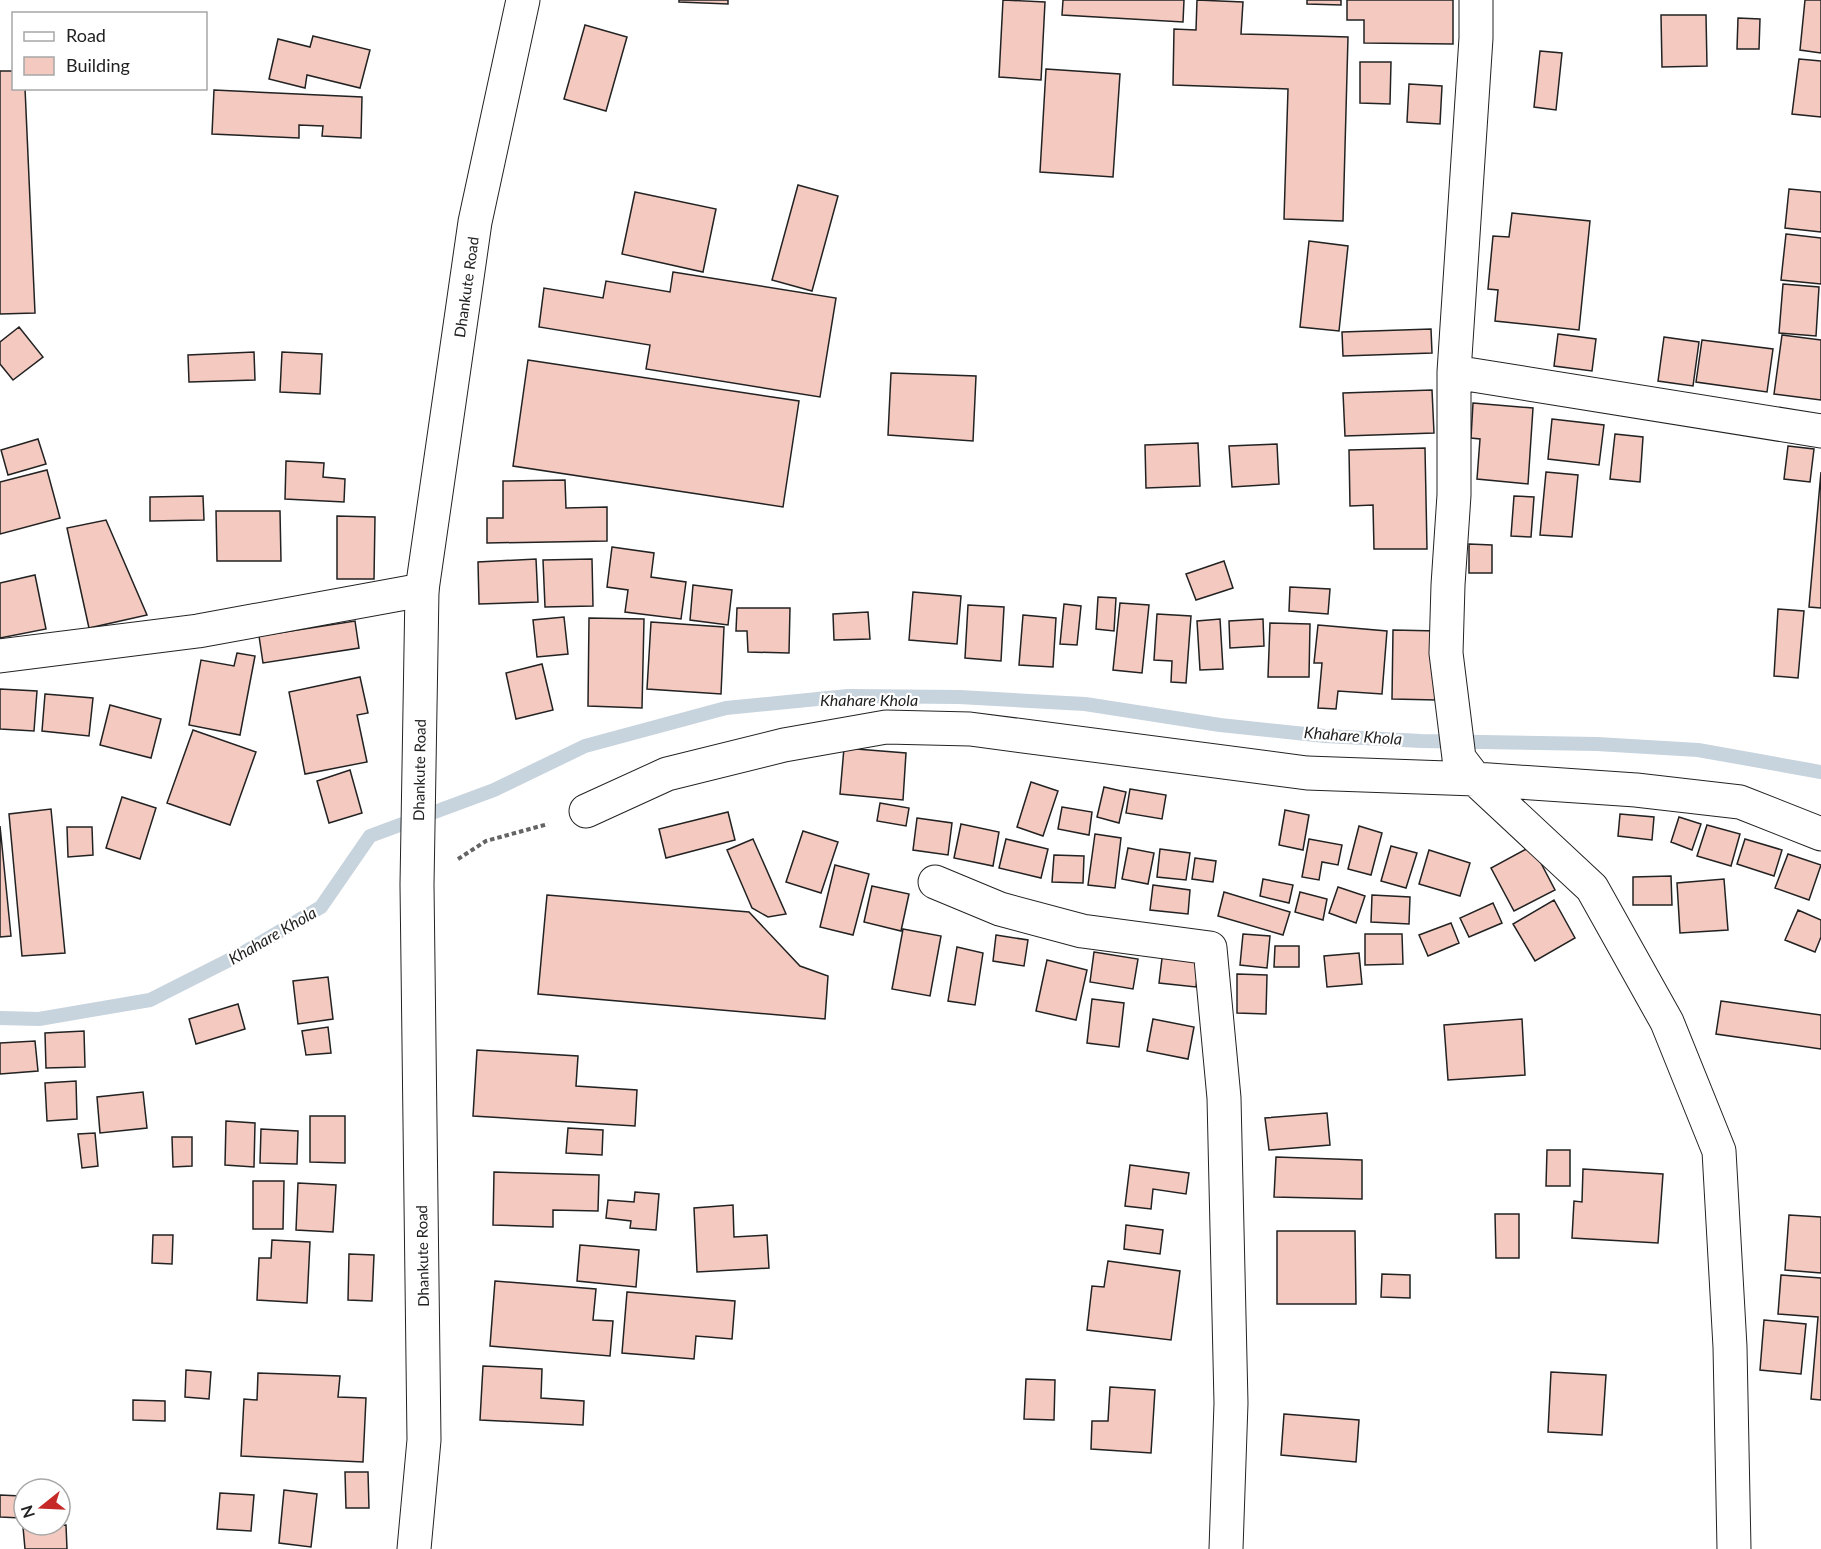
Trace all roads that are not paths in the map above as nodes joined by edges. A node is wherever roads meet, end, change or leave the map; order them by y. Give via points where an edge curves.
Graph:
1 (523, 0) edge
2 (1476, 0) edge
3 (1454, 372) junction
4 (1821, 431) edge
5 (422, 590) junction
6 (0, 656) edge
7 (1467, 769) junction
8 (586, 811) road end
9 (1821, 834) edge
10 (935, 882) dead end
11 (414, 1549) edge
12 (1226, 1549) edge
13 (1734, 1549) edge

1 - 5 street, Dhankute Road via 475,222
2 - 3 street
3 - 4 street
3 - 7 street via 1454,495 1446,652
5 - 6 street via 198,631
5 - 11 street, Dhankute Road via 417,872 424,1440
7 - 8 street via 1307,773 970,729 886,727 784,745 667,774
7 - 9 street via 1740,802
7 - 13 street via 1592,888 1667,1022 1719,1152 1730,1347
10 - 12 street via 1000,909 1082,931 1210,948 1224,1098 1231,1403

